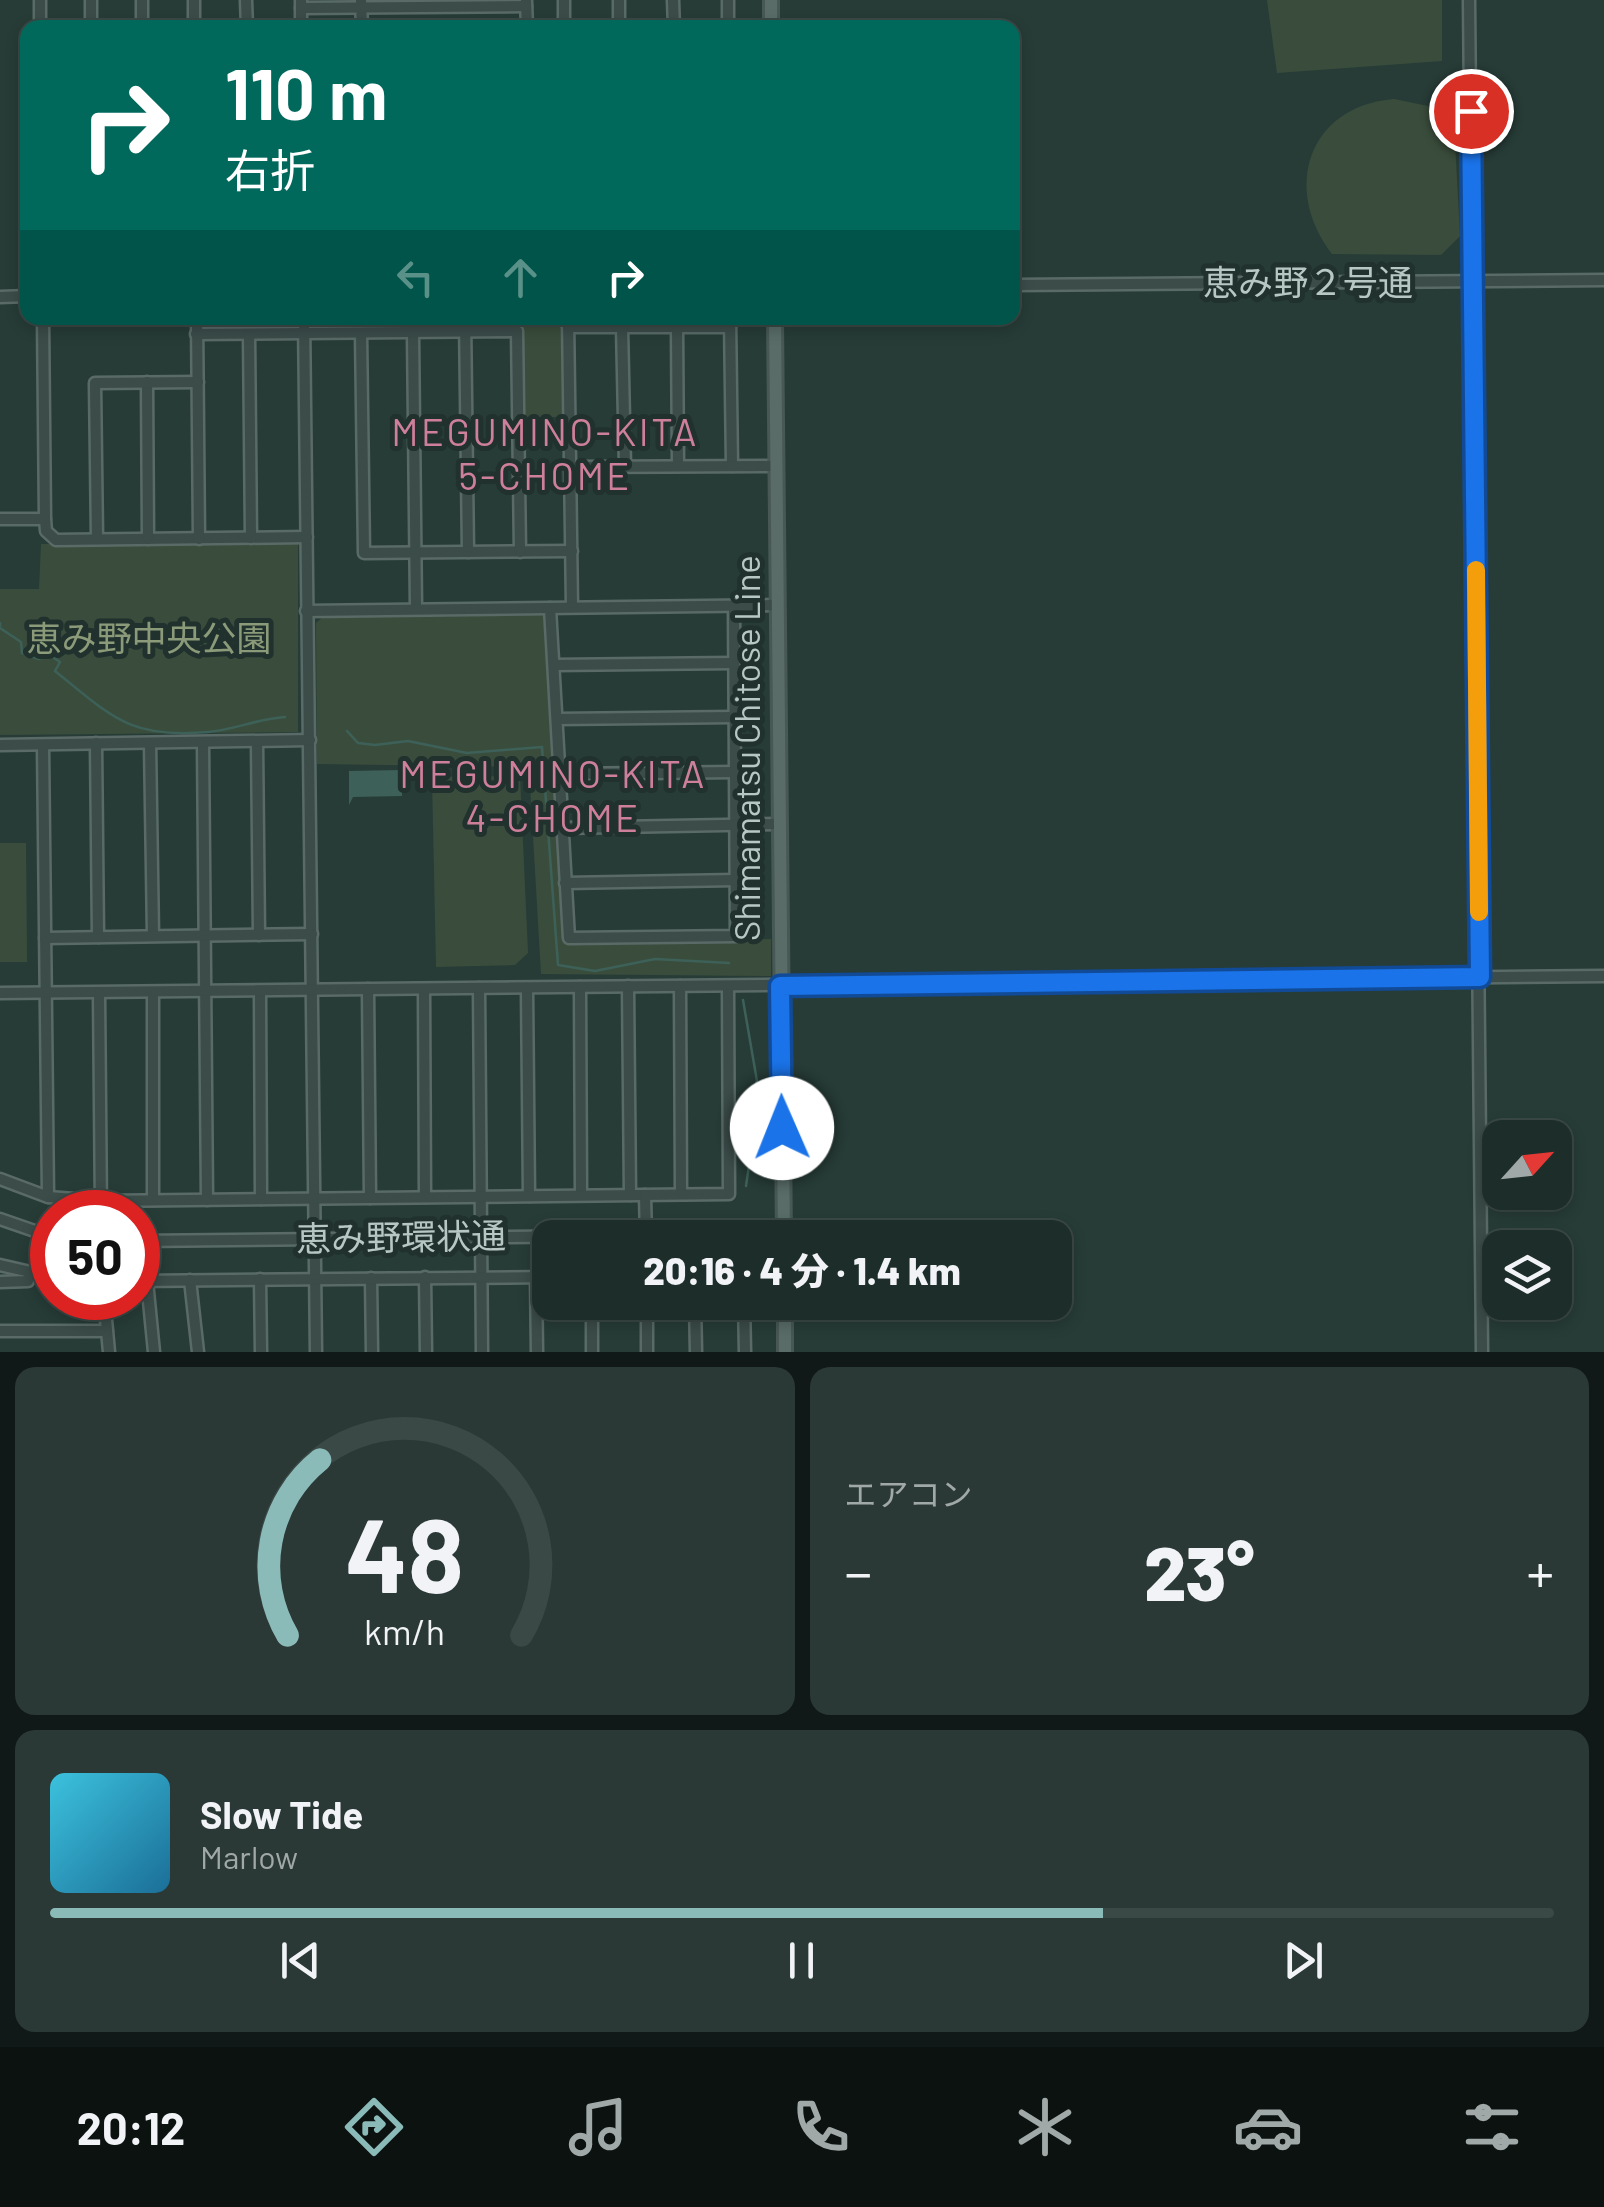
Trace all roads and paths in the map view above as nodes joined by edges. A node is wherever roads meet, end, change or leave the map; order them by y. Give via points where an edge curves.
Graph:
1 (1470, 0) edge
2 (489, 2) edge
3 (361, 3) edge
4 (428, 3) edge
5 (526, 3) edge
6 (301, 4) edge
7 (1473, 271) junction
8 (1604, 280) edge
9 (1020, 286) edge
10 (43, 325) edge
11 (196, 325) edge
12 (304, 325) edge
13 (465, 325) edge
14 (568, 325) edge
15 (600, 325) edge
16 (698, 325) edge
17 (730, 325) edge
18 (774, 325) edge
19 (622, 327) junction
20 (676, 327) junction
21 (465, 331) junction
22 (413, 332) junction
23 (304, 333) junction
24 (361, 333) junction
25 (196, 334) junction
26 (249, 334) junction
27 (147, 382) junction
28 (198, 382) junction
29 (625, 466) junction
30 (678, 466) junction
31 (732, 466) junction
32 (775, 466) junction
33 (571, 467) junction
34 (44, 519) junction
35 (0, 520) edge
36 (307, 537) junction
37 (97, 538) junction
38 (251, 538) junction
39 (198, 539) junction
40 (148, 540) junction
41 (572, 551) junction
42 (468, 552) junction
43 (520, 552) junction
44 (417, 553) junction
45 (777, 605) junction
46 (734, 606) junction
47 (416, 608) junction
48 (550, 608) junction
49 (572, 608) junction
50 (306, 611) junction
51 (733, 663) junction
52 (554, 665) junction
53 (734, 717) junction
54 (558, 719) junction
55 (310, 740) junction
56 (258, 742) junction
57 (150, 743) junction
58 (203, 743) junction
59 (0, 744) edge
60 (96, 744) junction
61 (43, 745) junction
62 (734, 772) junction
63 (560, 774) junction
64 (780, 824) junction
65 (735, 826) junction
66 (563, 828) junction
67 (736, 880) junction
68 (565, 883) junction
69 (312, 934) junction
70 (205, 935) junction
71 (259, 935) junction
72 (152, 936) junction
73 (98, 937) junction
74 (45, 938) junction
75 (1604, 976) edge
76 (1480, 977) junction
77 (628, 986) junction
78 (680, 986) junction
79 (780, 986) junction
80 (580, 987) junction
81 (728, 987) junction
82 (479, 988) junction
83 (527, 989) junction
84 (206, 990) junction
85 (313, 990) junction
86 (368, 990) junction
87 (424, 990) junction
88 (260, 991) junction
89 (153, 992) junction
90 (0, 993) edge
91 (46, 993) junction
92 (99, 993) junction
93 (0, 1179) edge
94 (31, 1190) edge
95 (48, 1190) edge
96 (101, 1190) edge
97 (153, 1190) edge
98 (645, 1194) junction
99 (681, 1194) junction
100 (581, 1195) junction
101 (630, 1195) junction
102 (480, 1196) junction
103 (529, 1196) junction
104 (314, 1198) junction
105 (370, 1198) junction
106 (425, 1198) junction
107 (261, 1199) junction
108 (160, 1200) edge
109 (206, 1200) junction
110 (0, 1219) edge
111 (646, 1220) edge
112 (784, 1220) edge
113 (30, 1229) edge
114 (481, 1236) junction
115 (532, 1236) edge
116 (314, 1239) junction
117 (160, 1240) edge
118 (0, 1266) edge
119 (30, 1274) joint
120 (481, 1276) junction
121 (425, 1277) junction
122 (532, 1277) edge
123 (371, 1278) junction
124 (260, 1279) junction
125 (315, 1279) junction
126 (190, 1280) junction
127 (160, 1281) edge
128 (0, 1282) edge
129 (106, 1320) edge
130 (149, 1320) edge
131 (536, 1320) edge
132 (592, 1320) edge
133 (646, 1320) edge
134 (695, 1320) edge
135 (744, 1320) edge
136 (784, 1320) edge
137 (0, 1331) edge
138 (107, 1331) junction
139 (109, 1352) edge
140 (154, 1352) edge
141 (198, 1352) edge
142 (261, 1352) edge
143 (316, 1352) edge
144 (372, 1352) edge
145 (426, 1352) edge
146 (482, 1352) edge
147 (536, 1352) edge
148 (592, 1352) edge
149 (647, 1352) edge
150 (696, 1352) edge
151 (744, 1352) edge
152 (785, 1352) edge
153 (1482, 1352) edge

1 - 7 street
2 - 4 street
2 - 5 street
3 - 4 street
3 - 6 street
7 - 8 street, 恵み野２号通
7 - 9 street, 恵み野２号通
7 - 76 street
10 - 34 street
11 - 25 street
12 - 23 street
13 - 21 street
14 - 33 street
15 - 19 street
16 - 20 street
17 - 31 street
18 - 32 main road, Shimamatsu Chitose Line
19 - 20 street
19 - 29 street
20 - 30 street
21 - 22 street
21 - 42 street
21 - 43 street via 517,331
22 - 24 street
22 - 44 street
23 - 24 street
23 - 26 street
23 - 36 street
24 - 44 street via 364,554
25 - 26 street
25 - 28 street
26 - 38 street
27 - 28 street
27 - 37 street via 94,383
27 - 40 street
28 - 39 street
29 - 30 street
29 - 33 street
30 - 31 street
31 - 32 street
32 - 45 main road, Shimamatsu Chitose Line
33 - 41 street
34 - 35 street
34 - 37 street via 56,540
36 - 38 street
36 - 50 street
37 - 40 street
38 - 39 street
39 - 40 street
41 - 43 street
41 - 49 street
42 - 43 street
42 - 44 street
44 - 47 street
45 - 46 street
45 - 64 main road, Shimamatsu Chitose Line
46 - 49 street
46 - 51 street
47 - 48 street
47 - 50 street
48 - 49 street
48 - 52 street
50 - 55 street
51 - 52 street
51 - 53 street
52 - 54 street
53 - 54 street
53 - 62 street
54 - 63 street
55 - 56 street
55 - 69 street
56 - 58 street
56 - 71 street
57 - 58 street
57 - 60 street
57 - 72 street
58 - 70 street
59 - 61 street
60 - 61 street
60 - 73 street
61 - 74 street
62 - 63 street
62 - 65 street
63 - 66 street
64 - 65 street
64 - 79 main road, Shimamatsu Chitose Line
65 - 66 street
65 - 67 street
66 - 68 street
67 - 68 street
67 - 68 street via 736,936 569,938
69 - 71 street
69 - 85 street
70 - 71 street
70 - 72 street
70 - 84 street
72 - 73 street
73 - 74 street
74 - 91 street
75 - 76 street
76 - 79 street
76 - 153 street
77 - 78 street
77 - 80 street
77 - 101 street
78 - 81 street
78 - 99 street
79 - 81 street
79 - 112 main road, Shimamatsu Chitose Line
80 - 83 street
80 - 100 street
81 - 99 street via 730,1194
82 - 83 street
82 - 87 street
82 - 102 street
83 - 103 street
84 - 88 street
84 - 89 street
84 - 109 street
85 - 86 street
85 - 88 street
85 - 104 street
86 - 87 street
86 - 105 street
87 - 106 street
88 - 107 street
89 - 92 street
89 - 97 street
90 - 91 street
91 - 92 street
91 - 95 street
92 - 96 street
93 - 94 street
98 - 99 street
98 - 101 street
98 - 111 street
100 - 101 street
100 - 103 street
102 - 103 street
102 - 106 street
102 - 114 street
104 - 105 street
104 - 107 street
104 - 116 street
105 - 106 street
107 - 109 street
108 - 109 street
110 - 113 street
114 - 115 street, 恵み野環状通
114 - 116 street, 恵み野環状通
114 - 120 street
116 - 117 street, 恵み野環状通
116 - 125 street
118 - 119 street
119 - 128 street via 28,1281
120 - 121 street
120 - 122 street
120 - 146 street
121 - 123 street
121 - 145 street
123 - 125 street
123 - 144 street
124 - 125 street
124 - 126 street
124 - 142 street
125 - 143 street
126 - 127 street
126 - 141 street
129 - 138 street
130 - 140 street
131 - 147 street
132 - 148 street
133 - 149 street
134 - 150 street
135 - 151 street
136 - 152 main road
137 - 138 street
138 - 139 street

